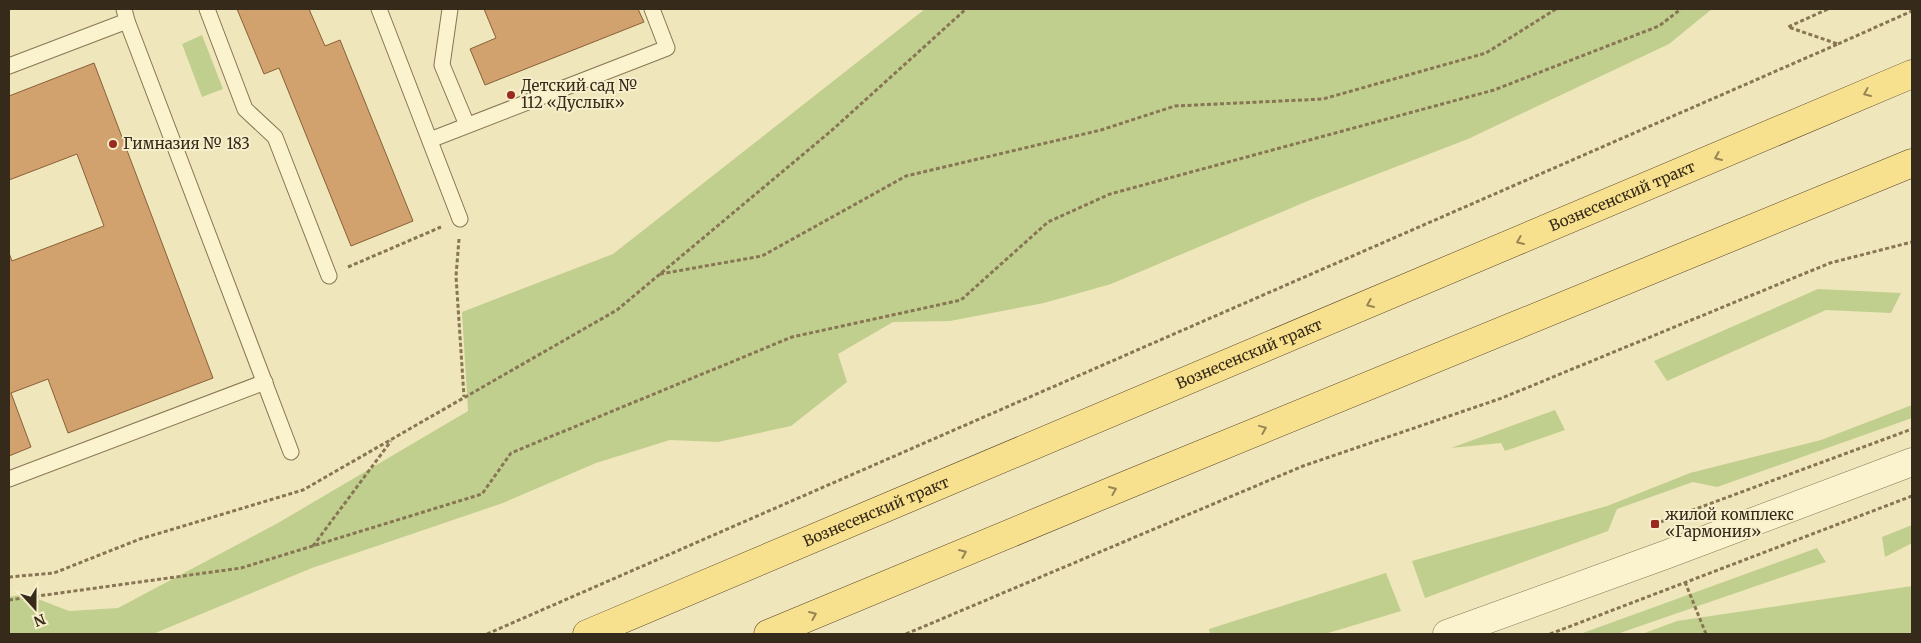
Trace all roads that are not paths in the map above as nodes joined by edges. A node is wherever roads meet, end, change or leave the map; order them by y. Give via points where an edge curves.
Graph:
1 (207, 9) edge
2 (379, 9) edge
3 (450, 9) edge
4 (652, 9) edge
5 (125, 15) edge
6 (9, 66) edge
7 (1912, 74) edge
8 (467, 125) junction
9 (430, 140) junction
10 (1912, 163) edge
11 (460, 219) road end
12 (329, 276) road end
13 (264, 382) junction
14 (291, 452) dead end
15 (1912, 462) edge
16 (9, 479) edge
17 (586, 634) edge
18 (768, 634) edge
19 (1447, 634) edge

1 - 12 lane via 245,109 275,137
2 - 9 lane
3 - 8 lane via 442,65
4 - 8 lane via 667,48
5 - 6 lane
5 - 13 lane
7 -> 17 main road, Вознесенский тракт
8 - 9 lane
9 - 11 lane
18 -> 10 main road
13 - 14 lane
13 - 16 lane
15 - 19 street

